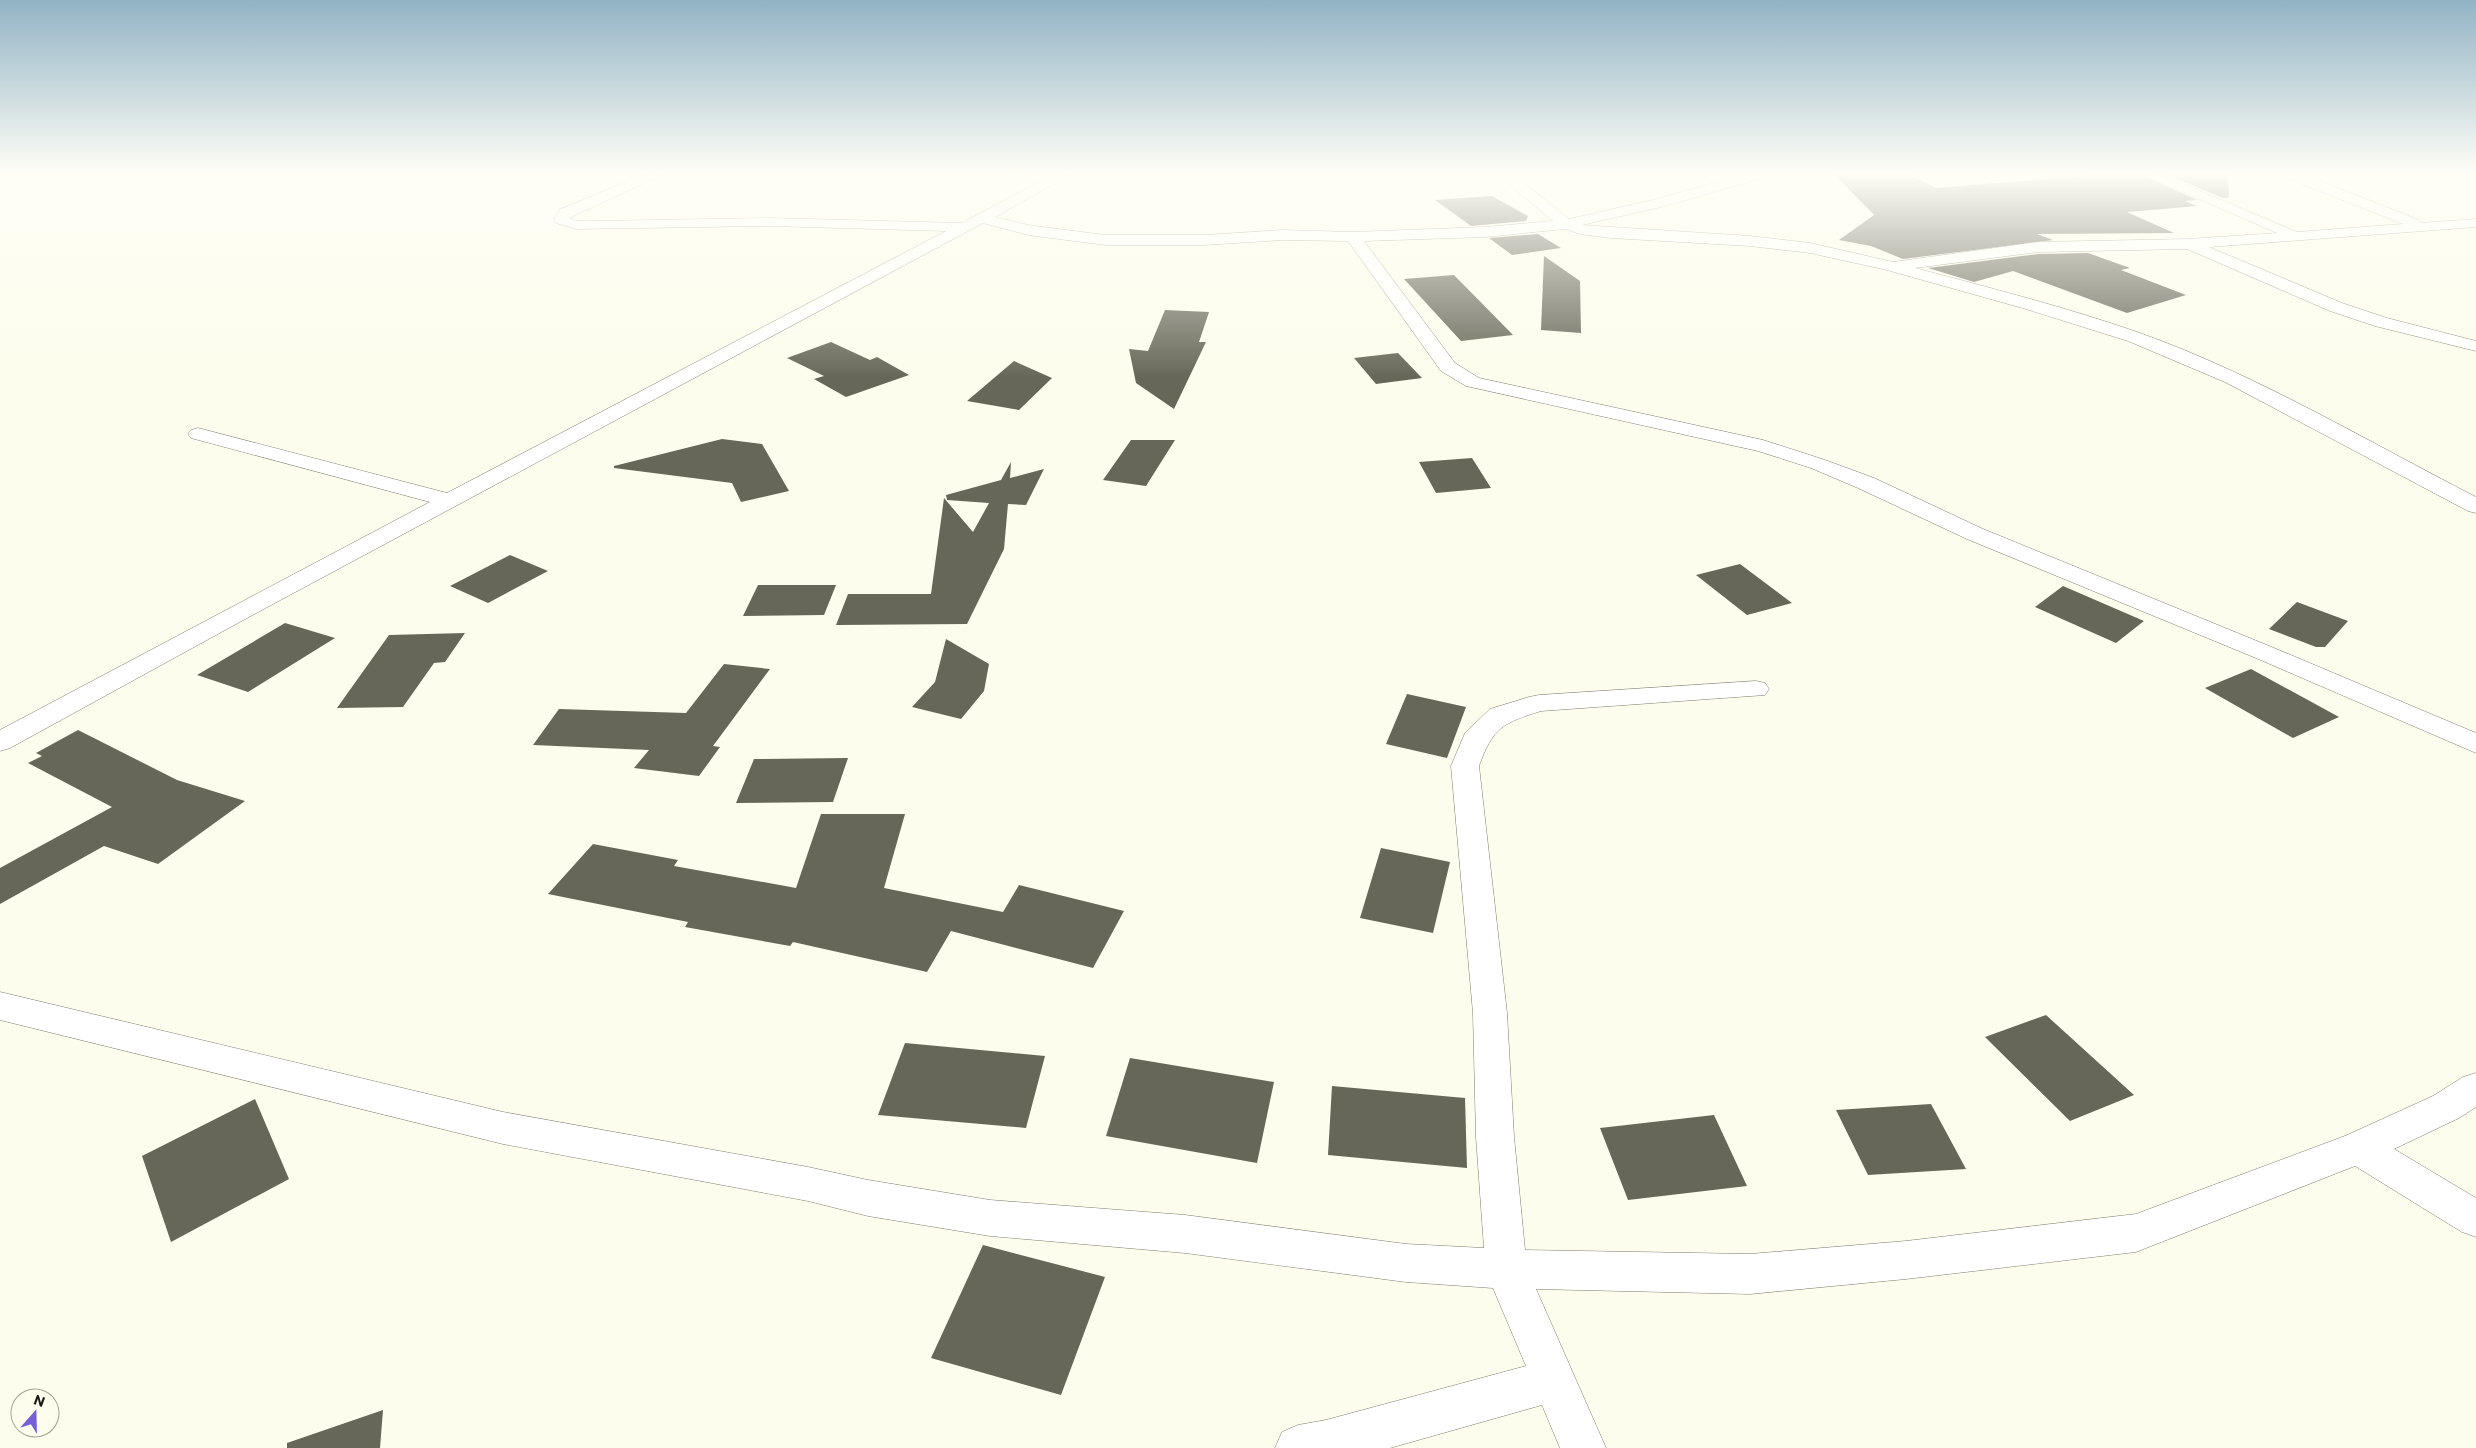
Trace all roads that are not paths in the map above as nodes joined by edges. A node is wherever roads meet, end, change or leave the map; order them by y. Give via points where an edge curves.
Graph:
1 (934, 243) edge
2 (1357, 243) edge
3 (1763, 243) edge
4 (2205, 243) edge
5 (2188, 244) junction
6 (1890, 266) junction
7 (2476, 346) edge
8 (198, 434) dead end
9 (452, 501) junction
10 (2476, 506) edge
11 (1756, 689) dead end
12 (0, 742) edge
13 (2476, 744) edge
14 (0, 1006) edge
15 (2476, 1088) edge
16 (2358, 1148) junction
17 (2476, 1219) edge
18 (1506, 1269) junction
19 (1554, 1380) junction
20 (1298, 1448) edge
21 (1583, 1448) edge

1 - 9 street
2 - 13 street via 1448,366 1473,382 1755,444 1818,464 1974,534 2265,653
3 - 6 street via 1810,248
4 - 5 street
5 - 6 street via 2012,249
5 - 7 street via 2336,307
6 - 10 street via 2098,324 2171,351 2232,378
8 - 9 street
9 - 12 street
11 - 18 street via 1540,703 1500,715 1475,739 1465,766 1490,1013 1495,1137
14 - 18 street via 502,1128 798,1182 868,1198 990,1218 1185,1234 1406,1263
15 - 16 street via 2446,1108
16 - 17 street
16 - 18 street via 2136,1232 1906,1260 1750,1274
18 - 19 street
19 - 20 street
19 - 21 street

